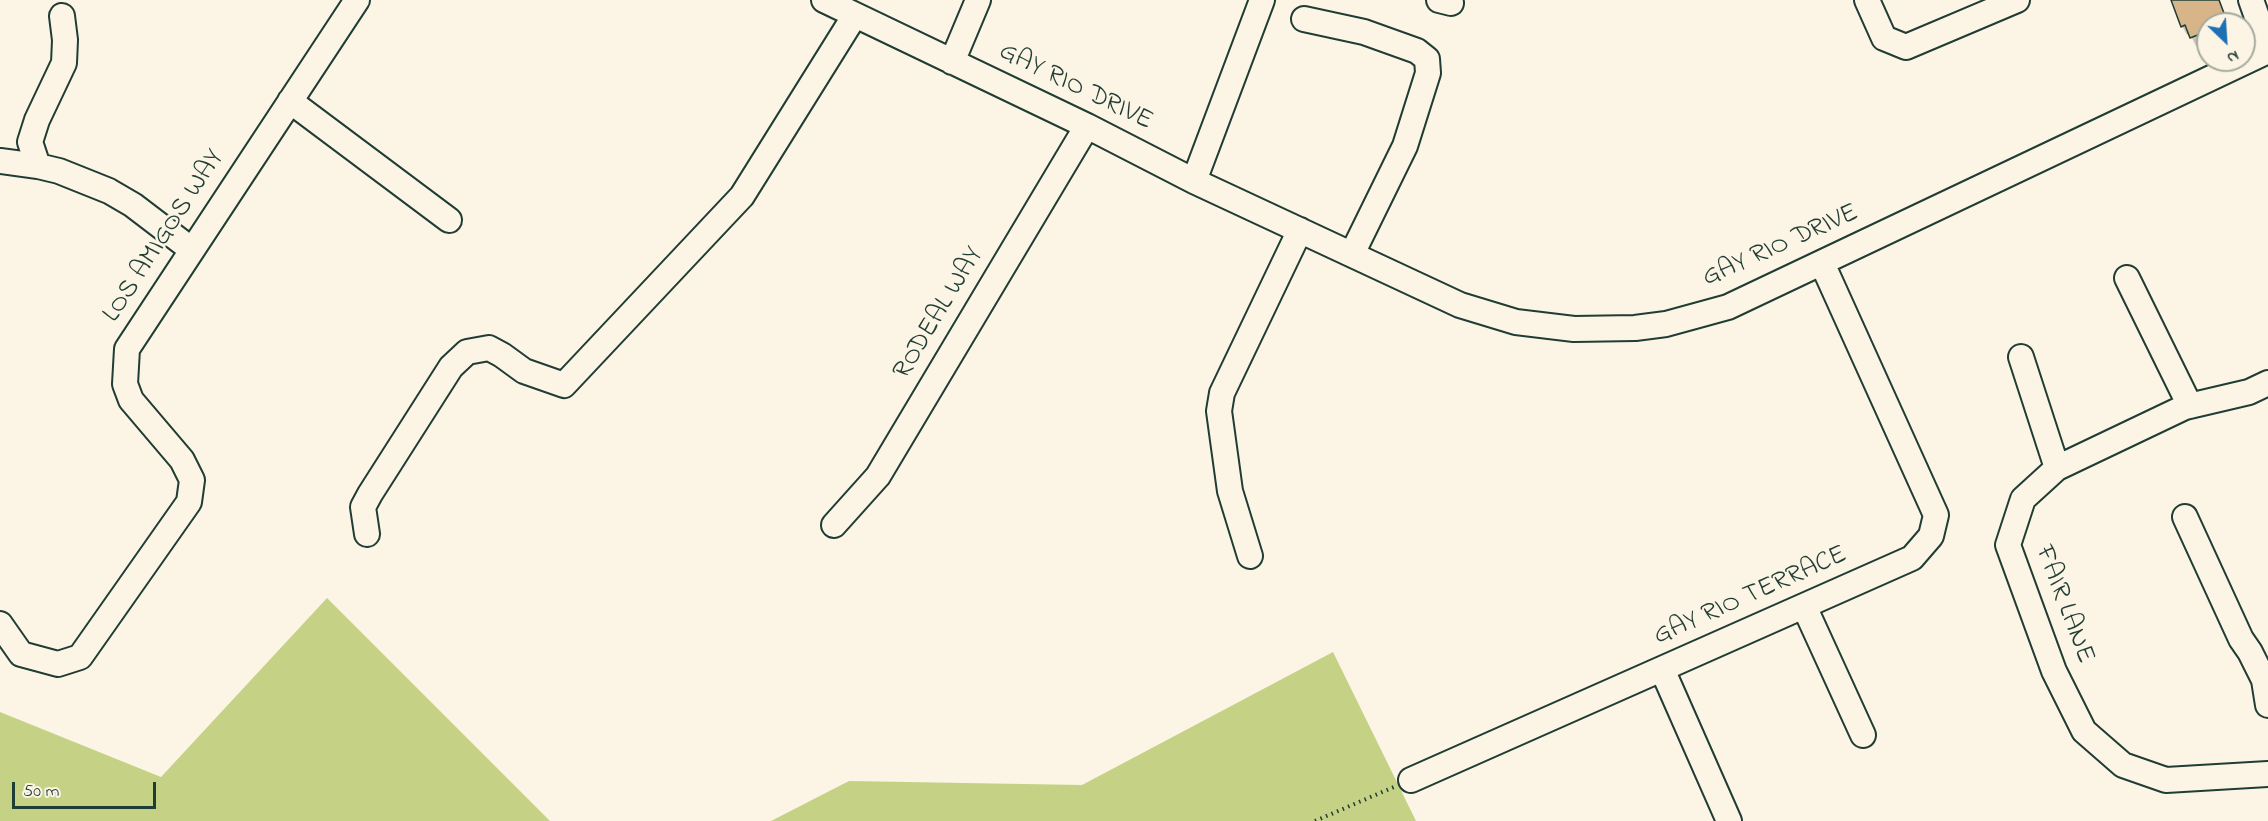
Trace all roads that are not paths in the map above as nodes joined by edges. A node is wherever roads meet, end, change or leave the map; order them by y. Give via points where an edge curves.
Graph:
1 (357, 0) edge
2 (824, 0) edge
3 (963, 0) edge
4 (978, 0) edge
5 (1262, 0) edge
6 (1867, 0) edge
7 (2017, 0) edge
8 (2251, 0) edge
9 (855, 15) junction
10 (62, 16) dead end
11 (1304, 19) dead end
12 (2268, 49) edge
13 (946, 59) junction
14 (290, 101) junction
15 (1087, 126) junction
16 (0, 161) edge
17 (38, 165) junction
18 (1194, 181) junction
19 (449, 220) dead end
20 (1300, 230) junction
21 (192, 250) junction
22 (1352, 254) junction
23 (1822, 263) junction
24 (2127, 278) dead end
25 (2021, 357) dead end
26 (2268, 383) edge
27 (2190, 406) junction
28 (2057, 468) junction
29 (2185, 517) dead end
30 (834, 525) dead end
31 (367, 534) dead end
32 (1250, 556) dead end
33 (1804, 606) junction
34 (0, 624) edge
35 (1662, 669) junction
36 (2268, 705) edge
37 (1863, 735) dead end
38 (2268, 774) edge
39 (1411, 780) road end
40 (1729, 821) edge

1 - 14 street, LOS AMIGOS WAY
2 - 9 street, GAY RIO DRIVE
3 - 13 street
4 - 13 street
5 - 18 street
6 - 7 street via 1884,38 1906,47
8 - 12 street
9 - 13 street, GAY RIO DRIVE
9 - 31 street via 742,196 564,385 524,371 489,348 467,352 451,367 363,507
10 - 17 street via 64,63 36,120 30,142
11 - 22 street via 1364,32 1417,51 1427,59 1428,73 1405,146
12 - 23 street, GAY RIO DRIVE
13 - 15 street, GAY RIO DRIVE
14 - 19 street
14 - 21 street, LOS AMIGOS WAY
15 - 18 street, GAY RIO DRIVE
15 - 30 street, RODEAL WAY via 878,476
16 - 17 street
17 - 21 street via 109,191
18 - 20 street, GAY RIO DRIVE
20 - 22 street, GAY RIO DRIVE
20 - 32 street via 1221,393 1219,411 1230,491
21 - 34 street, LOS AMIGOS WAY via 127,349 125,384 131,400 182,460 192,480 189,502 80,657 58,664 21,654
22 - 23 street, GAY RIO DRIVE via 1488,315 1574,329 1635,328 1697,316 1757,294
23 - 33 street, GAY RIO TERRACE via 1936,515 1932,536 1912,558
24 - 27 street
25 - 28 street
26 - 27 street, FAIR LANE via 2249,392
27 - 28 street, FAIR LANE
28 - 38 street, FAIR LANE via 2023,499 2008,545 2054,671 2084,731 2123,765 2166,780
29 - 36 street via 2264,680
33 - 35 street, GAY RIO TERRACE
33 - 37 street
35 - 39 street, GAY RIO TERRACE
35 - 40 street

